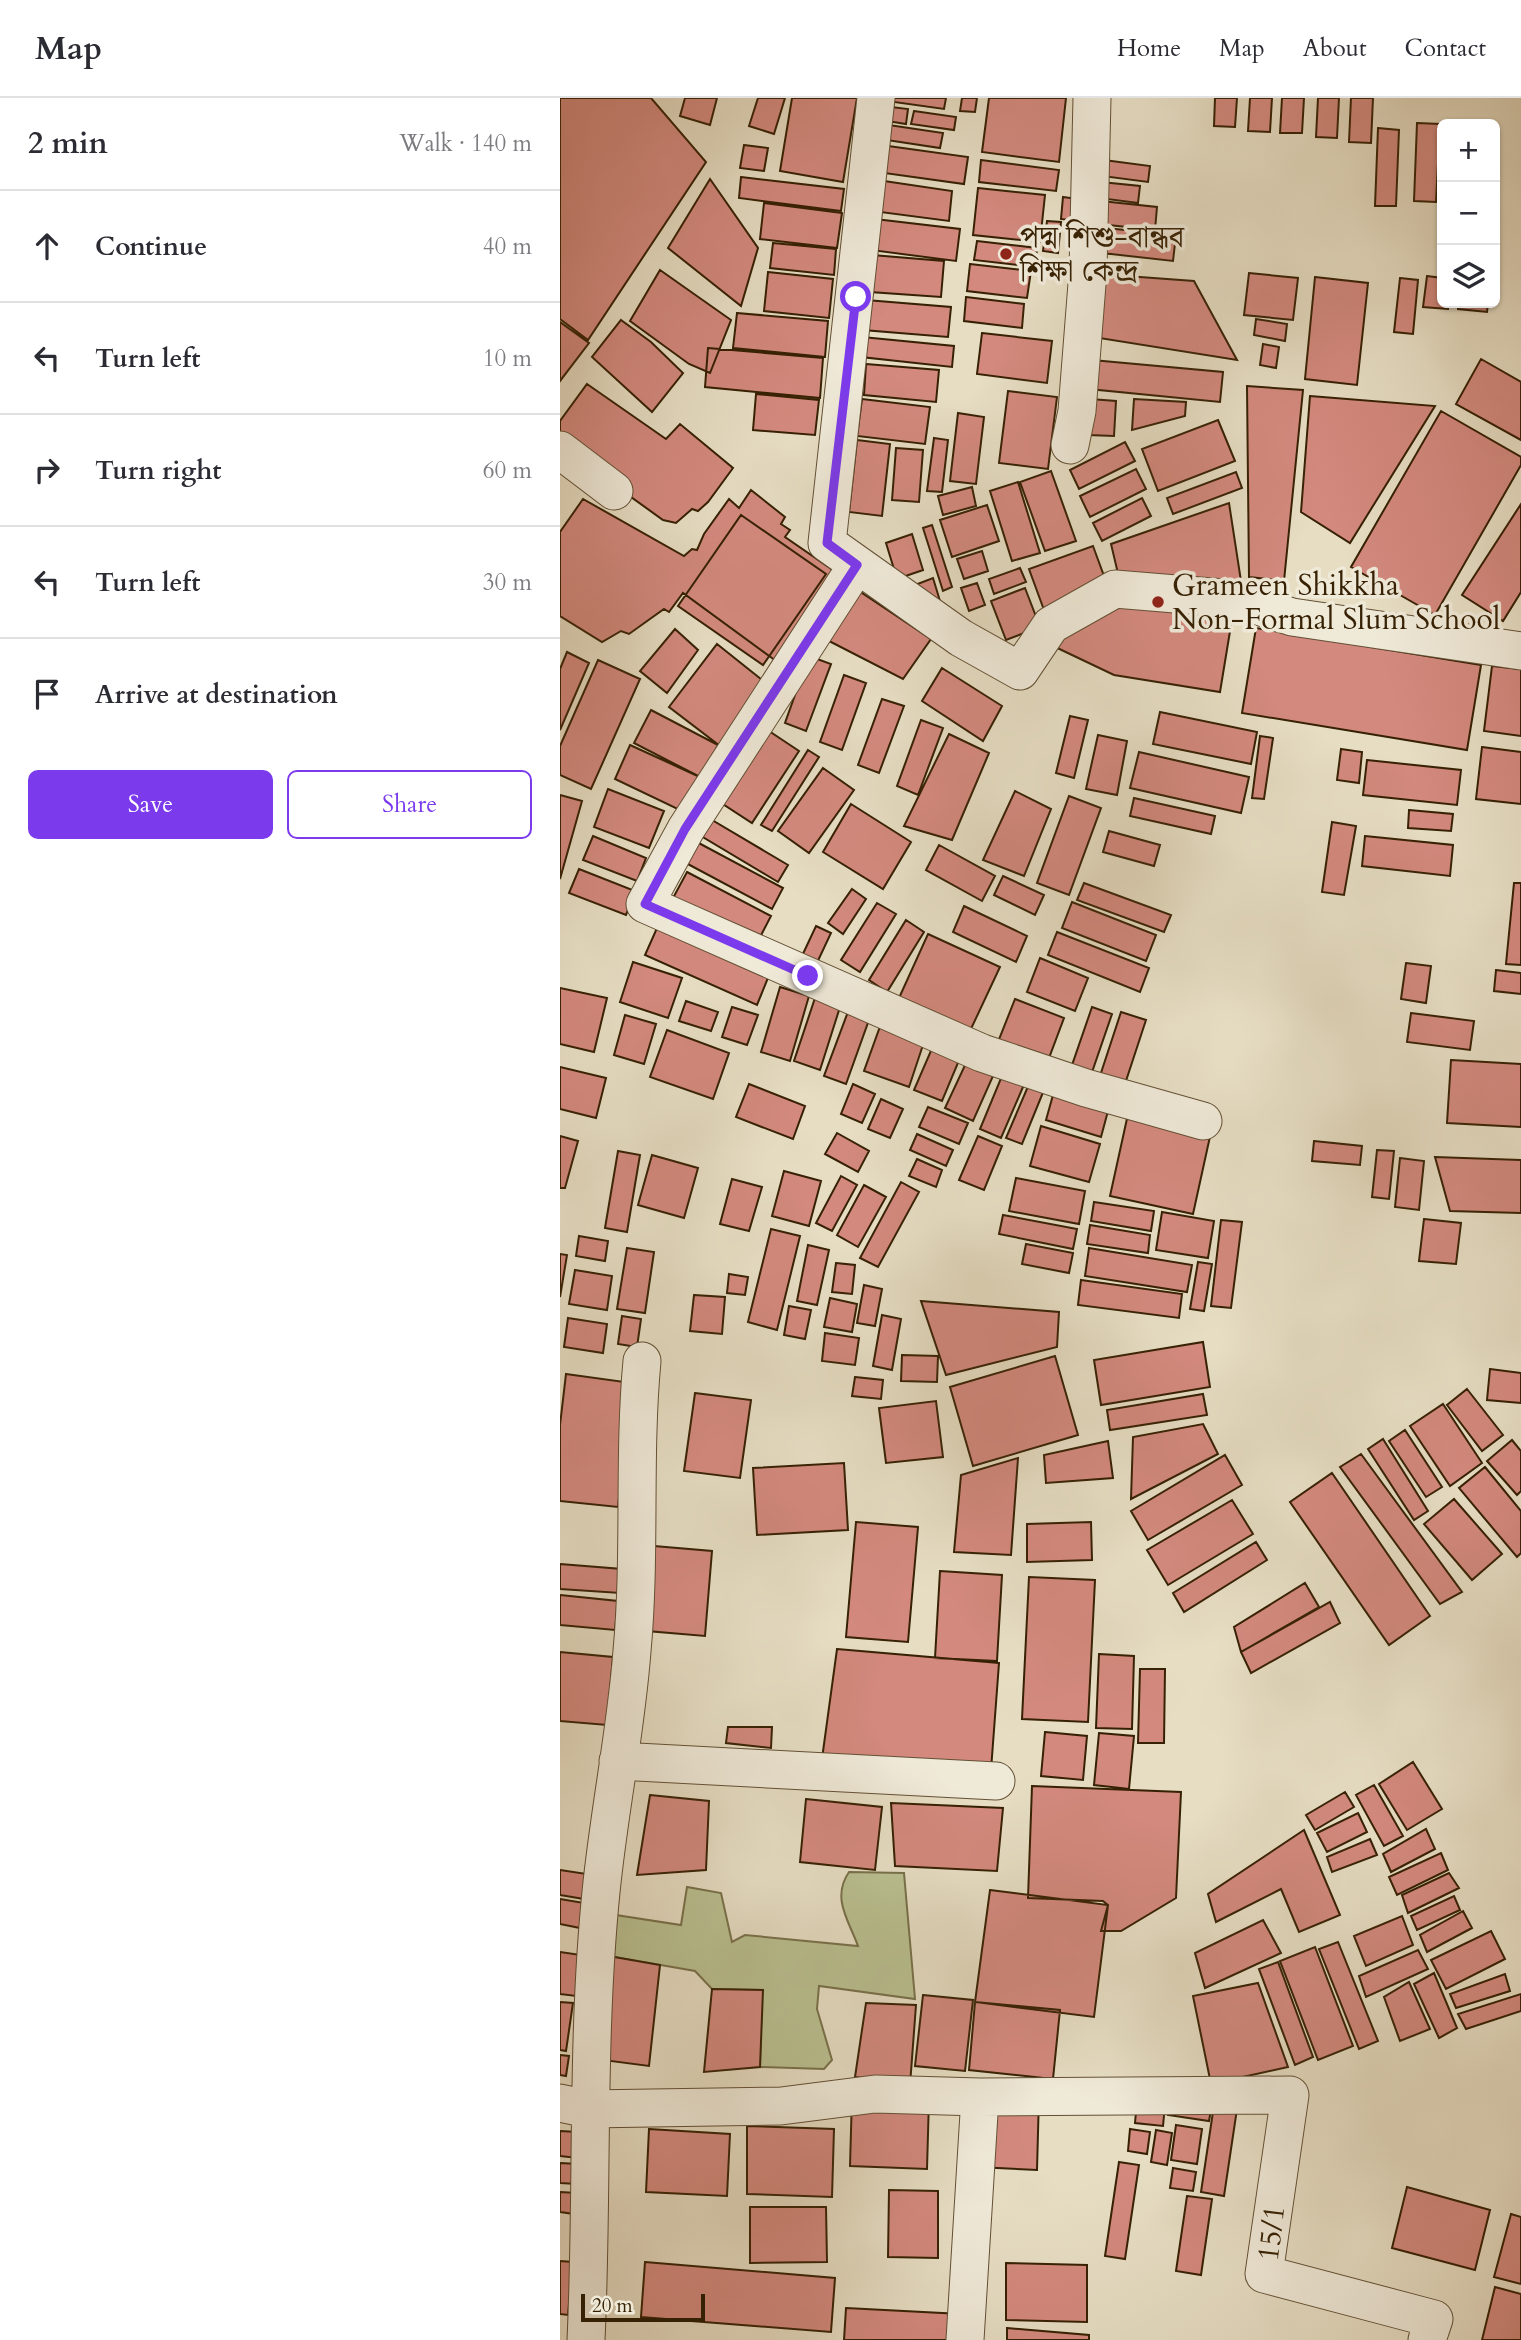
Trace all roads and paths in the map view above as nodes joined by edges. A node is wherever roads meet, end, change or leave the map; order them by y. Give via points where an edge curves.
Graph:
1 (876, 98) edge
2 (1092, 98) edge
3 (1070, 445) dead end
4 (560, 450) edge
5 (614, 491) dead end
6 (857, 565) junction
7 (1521, 651) edge
8 (1203, 1121) dead end
9 (642, 1361) dead end
10 (618, 1761) junction
11 (996, 1781) dead end
12 (980, 2097) junction
13 (574, 2106) edge
14 (586, 2340) edge
15 (965, 2340) edge
16 (1427, 2340) edge

1 - 6 street via 827,543
2 - 3 street via 1088,271
4 - 5 street
6 - 7 street via 961,638 1020,671 1051,625 1115,589 1236,599 1292,617
6 - 8 street via 685,829 645,904 982,1053
9 - 10 street via 636,1425 633,1650
10 - 11 street
10 - 13 street
12 - 13 street via 875,2094 781,2106
12 - 15 street
12 - 16 street, 15/1 via 1290,2095 1264,2274 1434,2319
13 - 14 street via 590,2250

